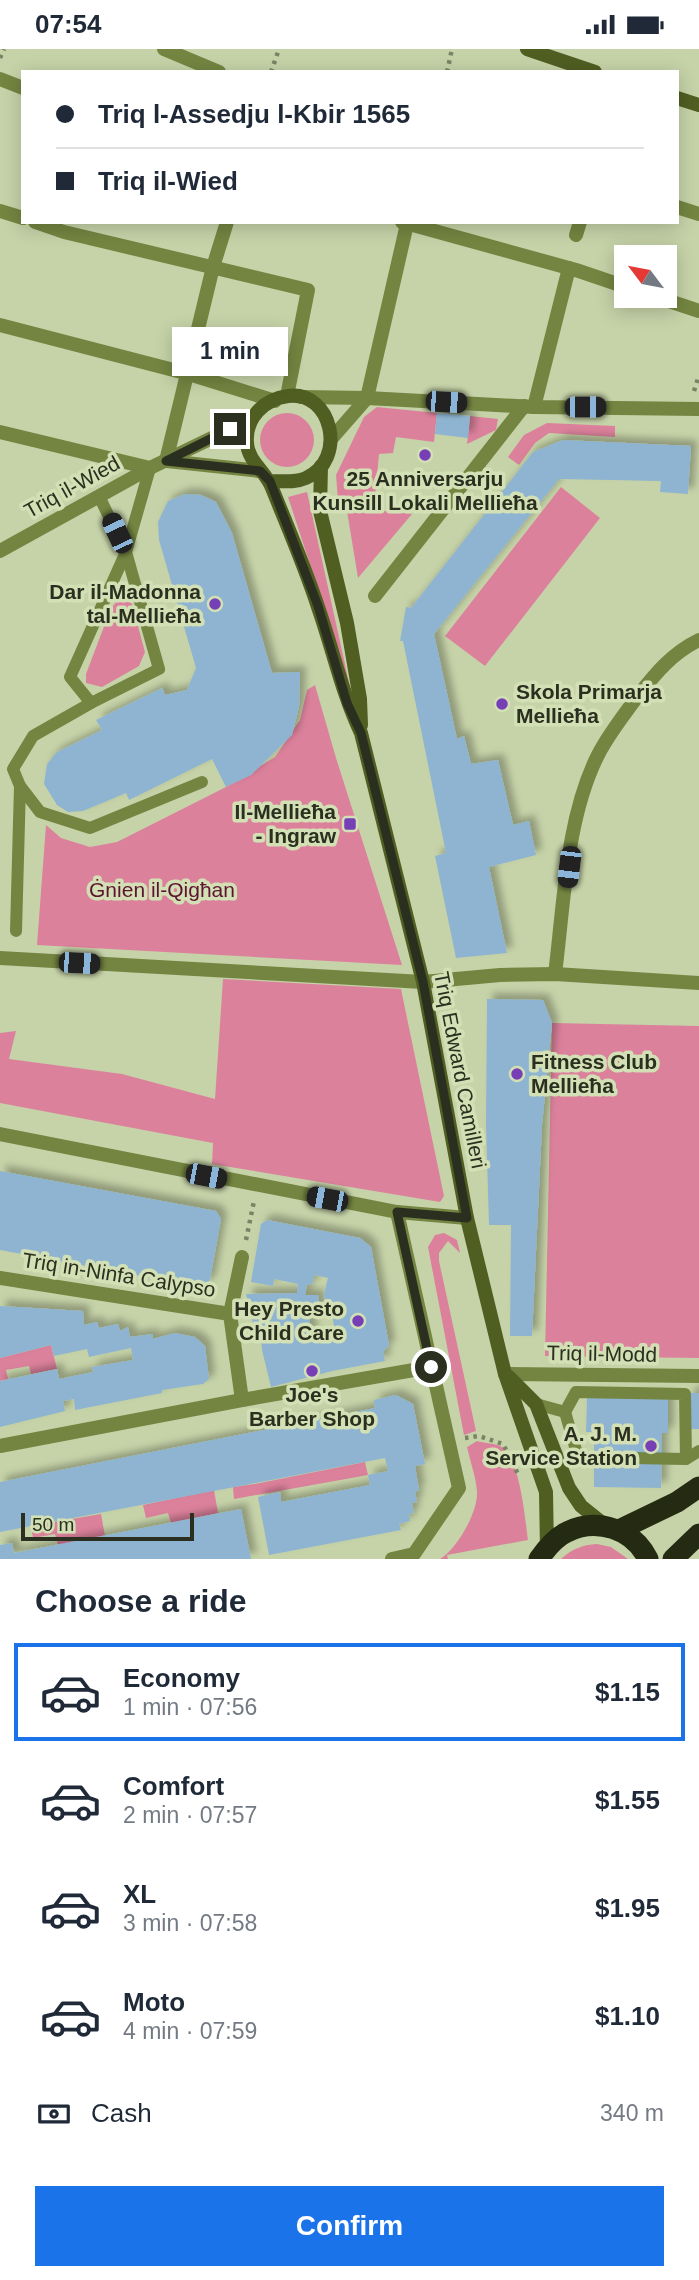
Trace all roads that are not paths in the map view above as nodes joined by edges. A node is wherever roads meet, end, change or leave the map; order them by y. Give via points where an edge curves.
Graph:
1 (164, 49) edge
2 (527, 49) edge
3 (214, 70) edge
4 (589, 70) edge
5 (0, 79) edge
6 (21, 87) edge
7 (679, 99) edge
8 (699, 105) edge
9 (679, 208) edge
10 (0, 211) edge
11 (699, 214) edge
12 (21, 217) edge
13 (41, 224) edge
14 (226, 224) edge
15 (405, 224) edge
16 (409, 224) edge
17 (213, 267) junction
18 (569, 268) junction
19 (614, 283) edge
20 (677, 303) edge
21 (699, 310) edge
22 (0, 325) edge
23 (189, 374) junction
24 (287, 398) junction
25 (367, 398) junction
26 (529, 407) junction
27 (699, 409) edge
28 (251, 419) junction
29 (0, 432) edge
30 (332, 438) junction
31 (166, 461) junction
32 (321, 466) junction
33 (150, 468) junction
34 (265, 476) junction
35 (99, 496) junction
36 (0, 551) edge
37 (126, 552) junction
38 (375, 596) dead end
39 (699, 640) edge
40 (92, 703) junction
41 (361, 733) junction
42 (202, 782) dead end
43 (20, 786) junction
44 (16, 931) dead end
45 (0, 958) edge
46 (555, 974) junction
47 (423, 982) junction
48 (699, 983) edge
49 (0, 1135) edge
50 (397, 1212) junction
51 (467, 1218) junction
52 (242, 1257) road end
53 (0, 1278) edge
54 (230, 1314) junction
55 (431, 1367) junction
56 (505, 1374) junction
57 (699, 1376) edge
58 (242, 1400) junction
59 (536, 1403) junction
60 (565, 1412) junction
61 (0, 1447) edge
62 (699, 1451) edge
63 (686, 1459) junction
64 (699, 1487) edge
65 (612, 1528) junction
66 (699, 1534) edge
67 (543, 1554) edge
68 (392, 1559) edge
69 (648, 1559) edge
70 (673, 1559) edge

1 - 3 street
2 - 4 street
5 - 6 street
7 - 8 street
9 - 11 street
10 - 12 street
13 - 17 street
14 - 17 street
15 - 25 street
16 - 18 street
17 - 23 street
17 - 24 street via 309,290
18 - 19 street
18 - 26 street
20 - 21 street
22 - 23 street
23 - 24 street
23 - 31 street
24 - 25 street
24 - 28 street via 261,407
24 - 30 street via 313,403 329,423
25 - 26 street
25 - 30 street
26 - 27 street
26 - 38 street
28 - 31 street, Triq il-Wied
28 - 34 street via 246,446
29 - 33 street
30 - 32 street
31 - 33 street, Triq il-Wied
31 - 34 street, Triq il-Wied
32 - 34 street via 303,479 288,482
32 - 41 street, Triq Edward Camilleri via 320,511 346,623 360,699
33 - 35 street, Triq il-Wied
33 - 37 lane
34 - 41 street, Triq Edward Camilleri via 318,606 347,703
35 - 36 street, Triq il-Wied
35 - 37 lane
37 - 40 lane via 70,677
37 - 40 lane via 159,669
39 - 46 street via 659,669 599,754 583,790
40 - 43 lane via 33,736 13,769
41 - 47 street, Triq Edward Camilleri
42 - 43 lane via 90,828 40,812
43 - 44 lane
45 - 47 street
46 - 47 street
46 - 48 street
47 - 51 street, Triq Edward Camilleri
49 - 50 street
50 - 51 street
50 - 55 street
51 - 56 street, Triq Edward Camilleri
52 - 54 street
53 - 54 street, Triq in-Ninfa Calypso
54 - 58 street, Triq in-Ninfa Calypso
55 - 58 street
55 - 68 street via 459,1488 414,1555
56 - 57 street, Triq il-Modd
56 - 59 street
56 - 67 street, Triq Edward Camilleri via 546,1492
58 - 61 street
59 - 60 lane
59 - 65 street via 569,1487 581,1506
60 - 63 lane via 578,1457
60 - 63 lane via 576,1392 685,1394
62 - 63 lane
64 - 65 highway via 677,1502
65 - 67 highway via 585,1525 565,1532
65 - 69 highway via 637,1543
66 - 70 highway

